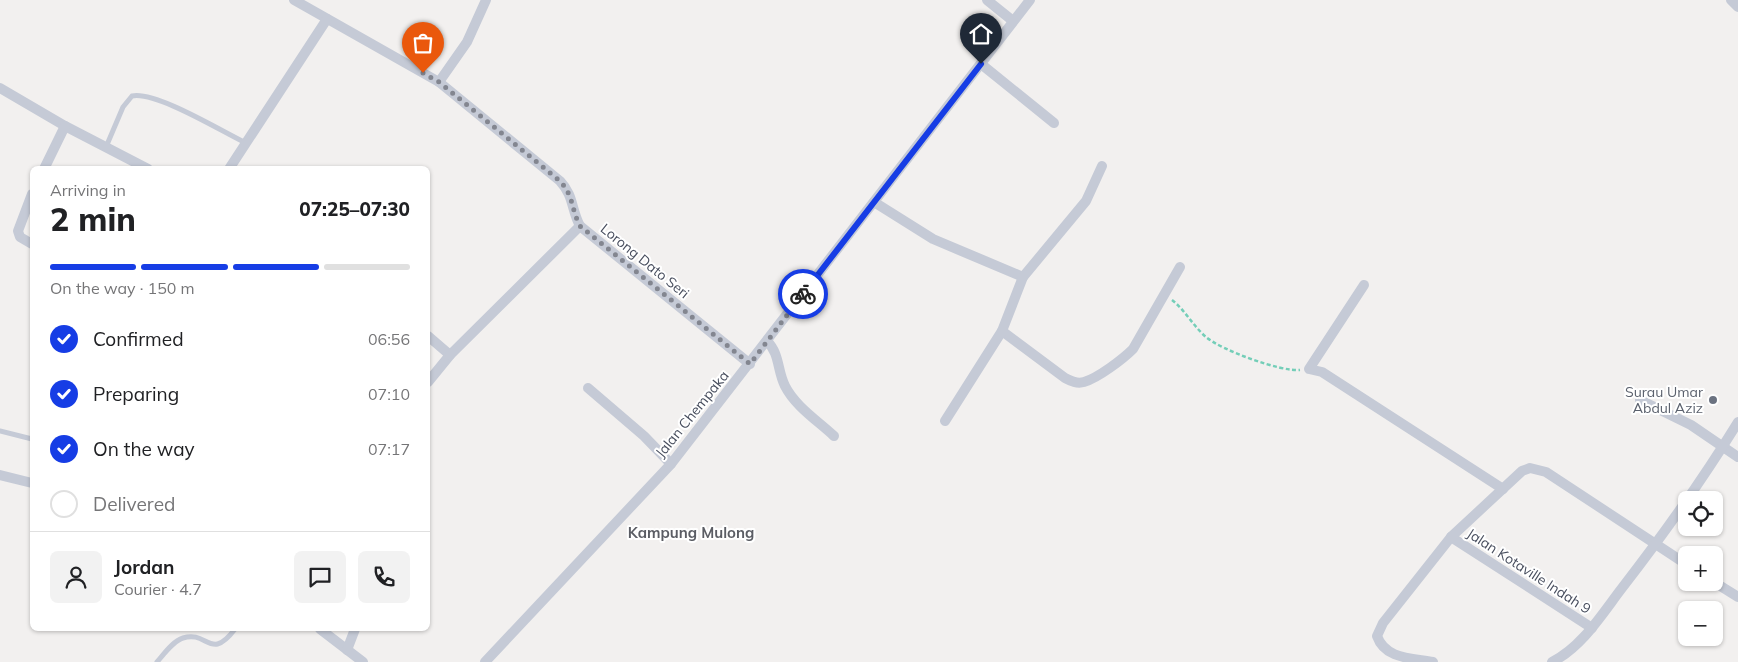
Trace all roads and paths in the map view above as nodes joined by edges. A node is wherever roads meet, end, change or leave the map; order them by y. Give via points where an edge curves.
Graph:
1 (294, 0) edge
2 (486, 0) edge
3 (987, 0) edge
4 (1030, 0) edge
5 (1731, 0) edge
6 (1738, 7) edge
7 (327, 19) junction
8 (1013, 21) junction
9 (981, 64) junction
10 (439, 82) junction
11 (0, 88) edge
12 (1054, 124) dead end
13 (65, 126) junction
14 (246, 143) junction
15 (106, 147) junction
16 (45, 166) edge
17 (142, 166) edge
18 (231, 166) edge
19 (1102, 166) dead end
20 (30, 199) edge
21 (874, 202) junction
22 (580, 226) junction
23 (30, 243) edge
24 (1180, 266) dead end
25 (1023, 277) junction
26 (1364, 285) dead end
27 (1164, 295) junction
28 (1002, 331) junction
29 (430, 338) edge
30 (767, 341) junction
31 (450, 355) junction
32 (750, 364) junction
33 (1309, 369) junction
34 (430, 380) edge
35 (588, 388) dead end
36 (1640, 400) dead end
37 (944, 421) dead end
38 (1738, 422) edge
39 (0, 431) edge
40 (834, 436) dead end
41 (30, 438) edge
42 (1723, 446) junction
43 (1738, 457) edge
44 (671, 464) junction
45 (0, 475) edge
46 (30, 482) edge
47 (1503, 488) junction
48 (1451, 537) junction
49 (1655, 545) junction
50 (1678, 559) edge
51 (1723, 588) edge
52 (1738, 597) edge
53 (1592, 628) junction
54 (233, 631) edge
55 (323, 631) edge
56 (354, 631) edge
57 (347, 650) junction
58 (157, 662) edge
59 (362, 662) edge
60 (485, 662) edge
61 (1433, 662) edge
62 (1552, 662) edge

1 - 7 street, Lorong Dato Seri
2 - 10 street via 467,42
3 - 8 street
4 - 8 street, Jalan Chempaka
5 - 6 street
7 - 10 street, Lorong Dato Seri
7 - 14 street
8 - 9 street, Jalan Chempaka
9 - 12 street
9 - 21 street, Jalan Chempaka
10 - 22 street, Lorong Dato Seri via 566,188 572,196
11 - 13 street
13 - 15 street
13 - 16 street
14 - 15 lane via 157,99 140,94 132,96 123,107
14 - 18 street
15 - 17 street
19 - 25 street via 1086,201
20 - 23 street via 18,231 20,237
21 - 25 street via 933,239
21 - 30 street, Jalan Chempaka
22 - 31 street
22 - 32 street, Lorong Dato Seri
24 - 27 street
25 - 28 street
26 - 33 street
27 - 28 street via 1133,349 1084,382 1065,378
27 - 33 path via 1174,301 1213,342 1289,372
28 - 37 street
29 - 31 street
30 - 32 street, Jalan Chempaka
30 - 40 street via 774,348 780,373 792,398
31 - 34 street
32 - 44 street, Jalan Chempaka
33 - 47 street via 1322,372
35 - 44 street
36 - 42 street via 1691,425
38 - 42 street
39 - 41 lane
42 - 43 street
42 - 49 street
44 - 60 street, Jalan Chempaka
45 - 46 street
47 - 48 street
47 - 49 street via 1522,471 1538,468
48 - 53 street, Jalan Kotaville Indah 9
48 - 61 street via 1383,623 1377,636 1381,646 1390,653
49 - 50 street
49 - 53 street
51 - 52 street
53 - 62 street via 1564,656
54 - 58 lane via 215,645 196,638 181,638
55 - 57 street
56 - 57 street
57 - 59 street

